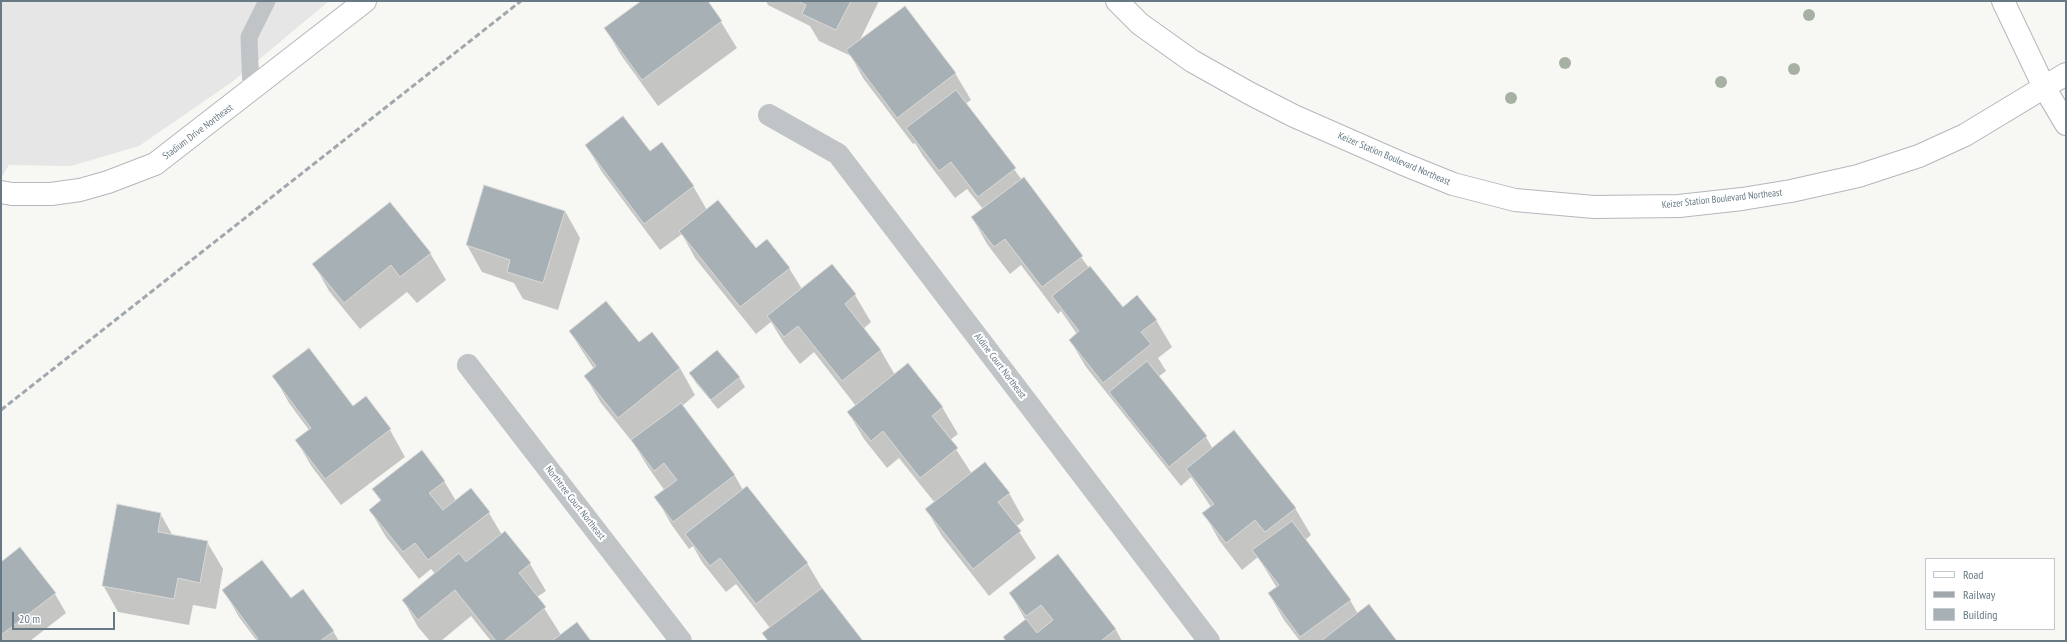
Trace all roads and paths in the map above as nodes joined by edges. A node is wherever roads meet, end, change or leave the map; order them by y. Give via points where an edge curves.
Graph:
1 (268, 1) edge
2 (365, 1) edge
3 (1117, 1) edge
4 (2003, 1) edge
5 (2066, 74) edge
6 (2044, 87) junction
7 (251, 91) junction
8 (769, 115) dead end
9 (2066, 124) edge
10 (1, 192) edge
11 (468, 365) dead end
12 (681, 641) edge
13 (1209, 641) edge

1 - 7 lane via 249,37
2 - 7 main road, Stadium Drive Northeast
3 - 6 main road, Keizer Station Boulevard Northeast via 1140,24 1192,61 1294,116 1401,163 1453,184 1523,200 1594,207 1679,206 1791,191 1858,176 1919,156 1965,135
4 - 6 main road
5 - 6 main road, Keizer Station Boulevard Northeast
6 - 9 main road
7 - 10 main road, Stadium Drive Northeast via 155,164 80,190 51,194
8 - 13 street, Aldine Court Northeast via 838,154
11 - 12 street, Northtree Court Northeast

